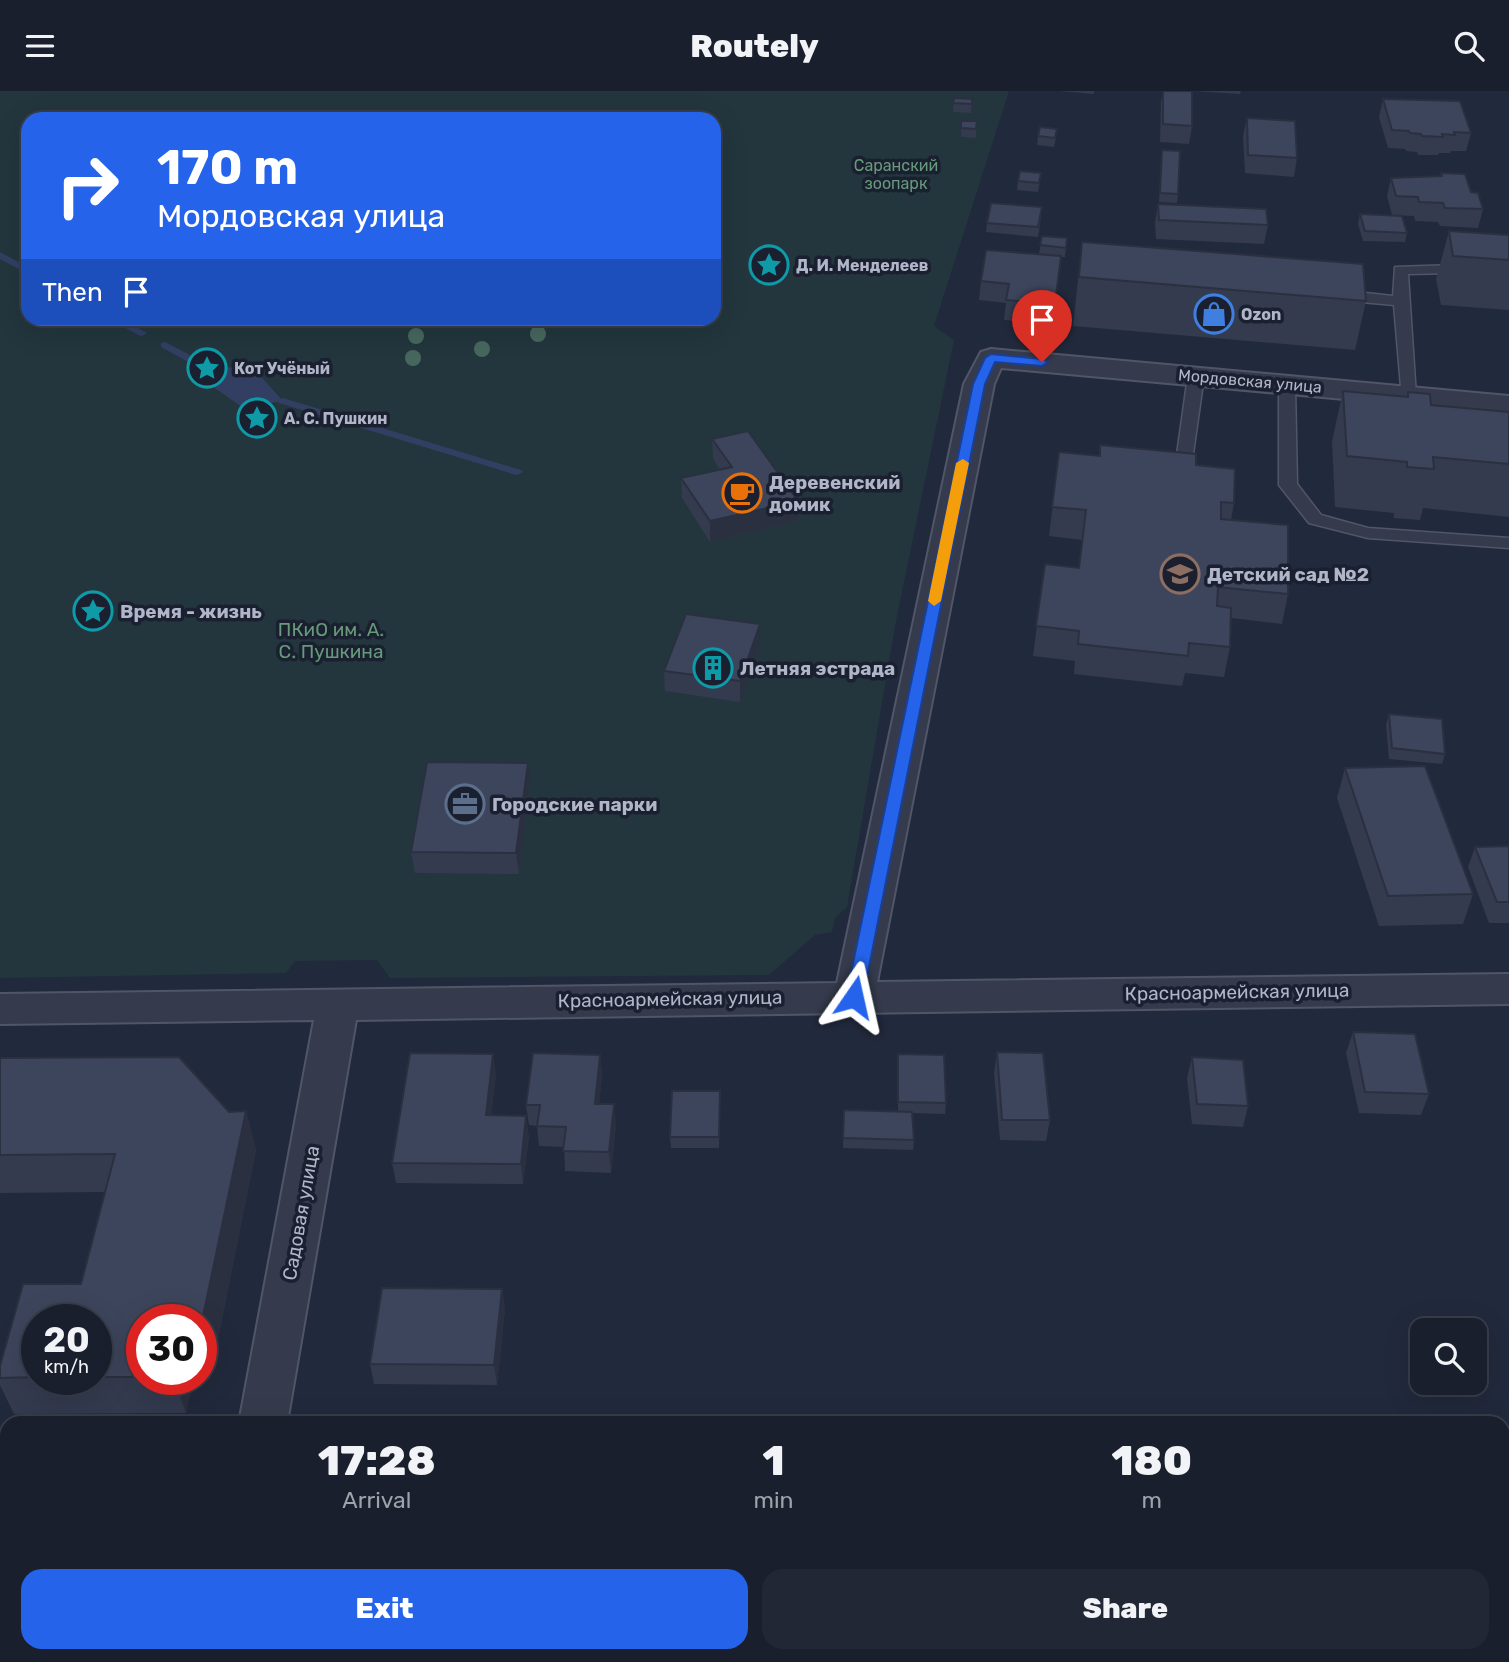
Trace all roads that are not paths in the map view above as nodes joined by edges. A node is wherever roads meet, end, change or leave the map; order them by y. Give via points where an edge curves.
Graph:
1 (1509, 274) edge
2 (1321, 294) edge
3 (1402, 301) junction
4 (1196, 376) junction
5 (1287, 385) junction
6 (1408, 396) junction
7 (1509, 405) edge
8 (1185, 454) edge
9 (1509, 543) edge
10 (1509, 989) edge
11 (854, 997) junction
12 (338, 1003) junction
13 (0, 1009) edge
14 (264, 1416) edge

1 - 3 lane via 1400,269
2 - 3 lane
3 - 6 lane
4 - 5 street, Мордовская улица
4 - 8 lane
4 - 11 street, Мордовская улица via 991,358 979,384
5 - 6 street, Мордовская улица
5 - 9 lane via 1288,485 1315,519 1368,533
6 - 7 street, Мордовская улица
10 - 11 street, Красноармейская улица
11 - 12 street, Красноармейская улица
12 - 13 street, Красноармейская улица
12 - 14 street, Садовая улица

